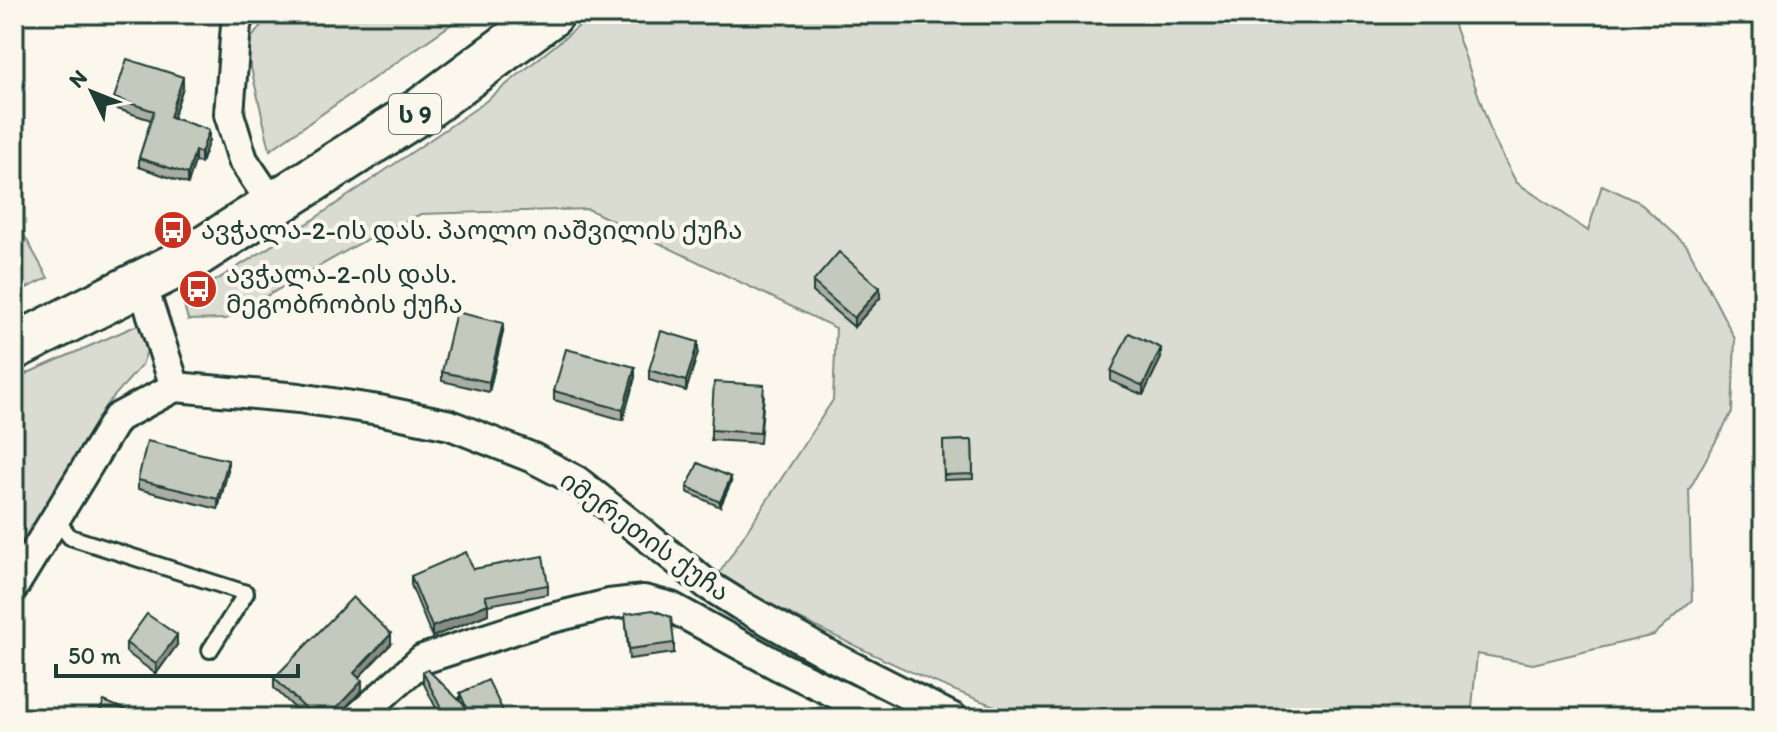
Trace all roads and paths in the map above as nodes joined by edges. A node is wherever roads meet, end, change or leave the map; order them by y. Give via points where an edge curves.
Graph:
1 (240, 14) edge
2 (551, 14) edge
3 (274, 206) junction
4 (142, 284) junction
5 (14, 347) edge
6 (175, 387) junction
7 (56, 519) junction
8 (14, 586) edge
9 (210, 650) dead end
10 (357, 718) edge
11 (886, 718) edge
12 (952, 718) edge

1 - 3 street via 229,114 243,160
2 - 3 highway, ს 9 via 423,109
3 - 4 highway, ს 9
4 - 5 highway, ს 9
4 - 6 street
6 - 7 street via 117,418
6 - 12 street, იმერეთის ქუჩა via 379,410 450,425 533,458 577,481 740,605
7 - 8 street
7 - 9 lane via 70,537 246,593
10 - 11 street via 423,659 544,620 644,600 671,607

